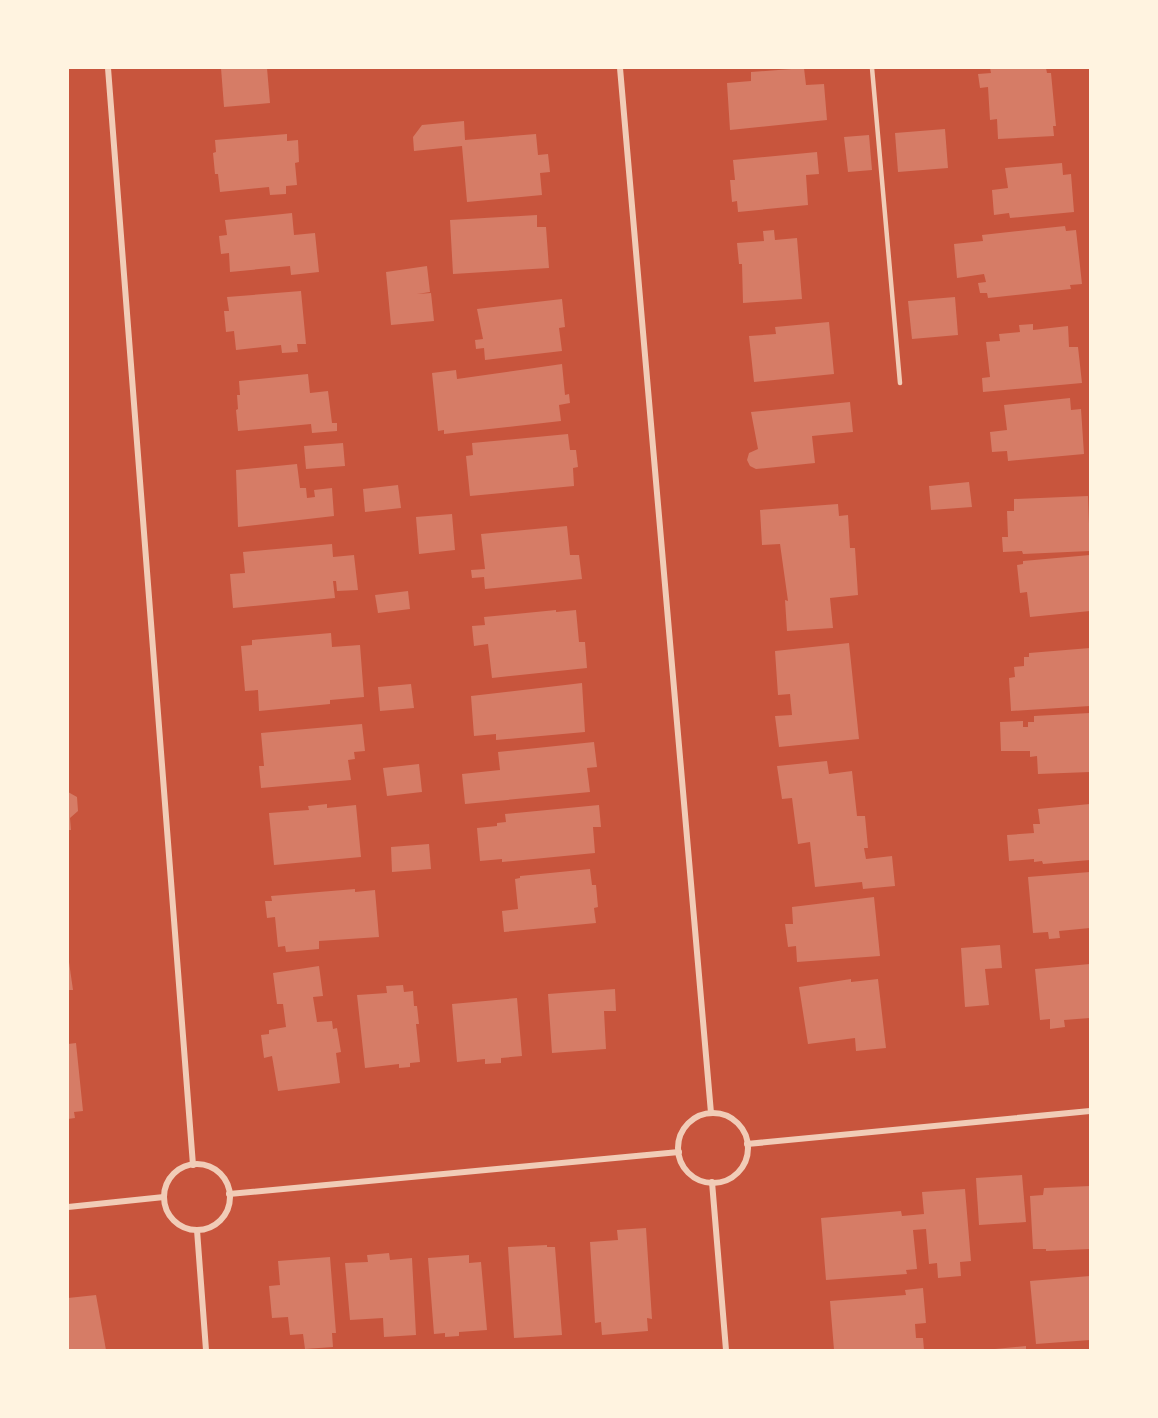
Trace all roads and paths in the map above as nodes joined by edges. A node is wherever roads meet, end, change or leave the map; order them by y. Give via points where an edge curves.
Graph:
1 (108, 68) edge
2 (620, 68) edge
3 (872, 68) edge
4 (900, 383) dead end
5 (1090, 1111) edge
6 (711, 1113) junction
7 (747, 1144) junction
8 (679, 1152) junction
9 (193, 1165) junction
10 (712, 1182) junction
11 (229, 1194) junction
12 (164, 1197) junction
13 (68, 1207) edge
14 (197, 1230) junction
15 (206, 1350) edge
16 (726, 1350) edge

1 - 9 street
2 - 6 street
3 - 4 lane
5 - 7 street
6 - 7 street via 736,1121
6 - 8 street via 692,1120 684,1129
7 - 10 street via 739,1171 730,1178
8 - 10 street via 689,1173
8 - 11 street
9 - 11 street via 218,1173
9 - 12 street via 169,1179
10 - 16 street
11 - 14 street via 227,1211 221,1220
12 - 13 street
12 - 14 street via 174,1221
14 - 15 street

